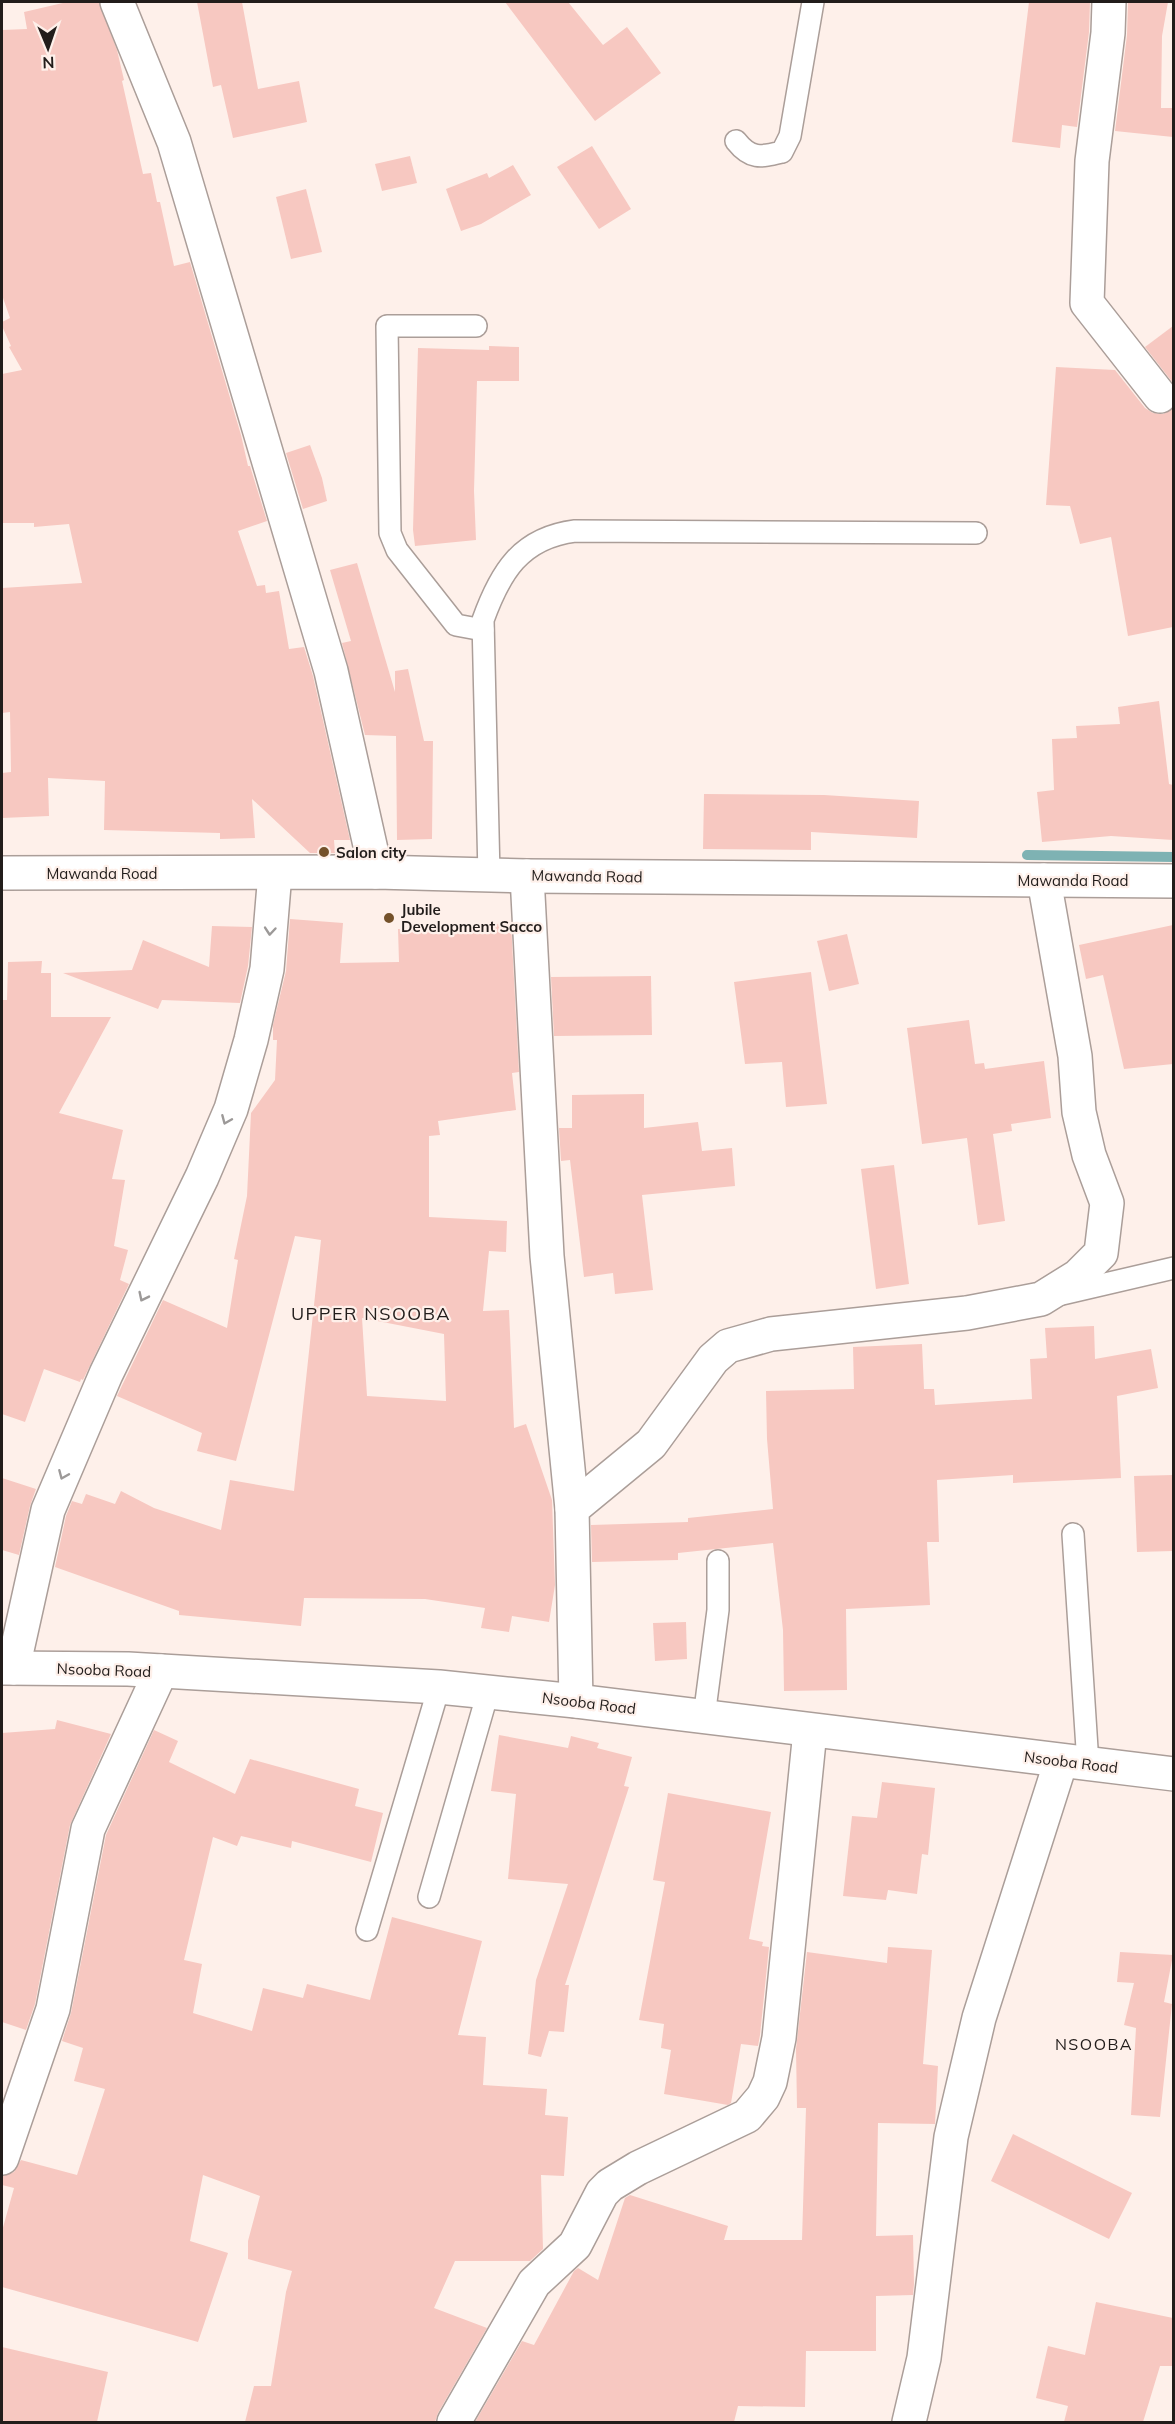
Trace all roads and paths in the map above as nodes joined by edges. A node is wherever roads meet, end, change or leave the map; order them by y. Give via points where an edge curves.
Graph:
1 (117, 2) edge
2 (813, 2) edge
3 (1109, 2) edge
4 (736, 141) dead end
5 (476, 326) dead end
6 (1160, 396) dead end
7 (976, 533) dead end
8 (483, 630) junction
9 (376, 872) junction
10 (2, 873) edge
11 (275, 873) junction
12 (489, 875) junction
13 (527, 876) junction
14 (1044, 880) junction
15 (1173, 881) edge
16 (1173, 1268) edge
17 (1041, 1299) junction
18 (572, 1509) junction
19 (1073, 1534) dead end
20 (718, 1561) dead end
21 (7, 1668) edge
22 (161, 1671) junction
23 (439, 1687) junction
24 (488, 1692) junction
25 (576, 1701) junction
26 (704, 1717) junction
27 (810, 1731) junction
28 (1074, 1762) junction
29 (1173, 1774) edge
30 (429, 1897) dead end
31 (367, 1930) dead end
32 (2, 2158) edge
33 (454, 2422) edge
34 (909, 2422) edge

1 - 9 street via 177,153 331,671
2 - 4 lane via 790,136 782,152 760,158 743,151
3 - 6 street via 1092,161 1087,303
5 - 8 lane via 387,326 390,533 397,550 456,625
7 - 8 lane via 554,534 510,564 492,595
8 - 12 lane
9 - 11 street, Mawanda Road
9 - 12 street, Mawanda Road
10 - 11 street, Mawanda Road
11 -> 21 street via 267,969 231,1109 106,1374 48,1510
12 - 13 street, Mawanda Road
13 - 14 street, Mawanda Road
13 - 18 street via 547,1256
14 - 15 street, Mawanda Road
14 - 17 street via 1075,1056 1079,1112 1089,1155 1107,1203 1101,1253 1078,1276
16 - 17 lane
17 - 18 street via 967,1313 771,1334 728,1346 713,1359 651,1444
18 - 25 street
19 - 28 lane
20 - 26 lane via 718,1610
21 - 22 street, Nsooba Road
22 - 23 street, Nsooba Road
22 - 32 street via 88,1829 53,2009
23 - 24 street, Nsooba Road
23 - 31 lane
24 - 25 street, Nsooba Road
24 - 30 lane
25 - 26 street, Nsooba Road
26 - 27 street, Nsooba Road
27 - 28 street, Nsooba Road
27 - 33 street via 779,2038 764,2097 747,2116 638,2169 602,2193 575,2246 534,2283
28 - 29 street, Nsooba Road
28 - 34 street via 979,2018 951,2137 924,2358

